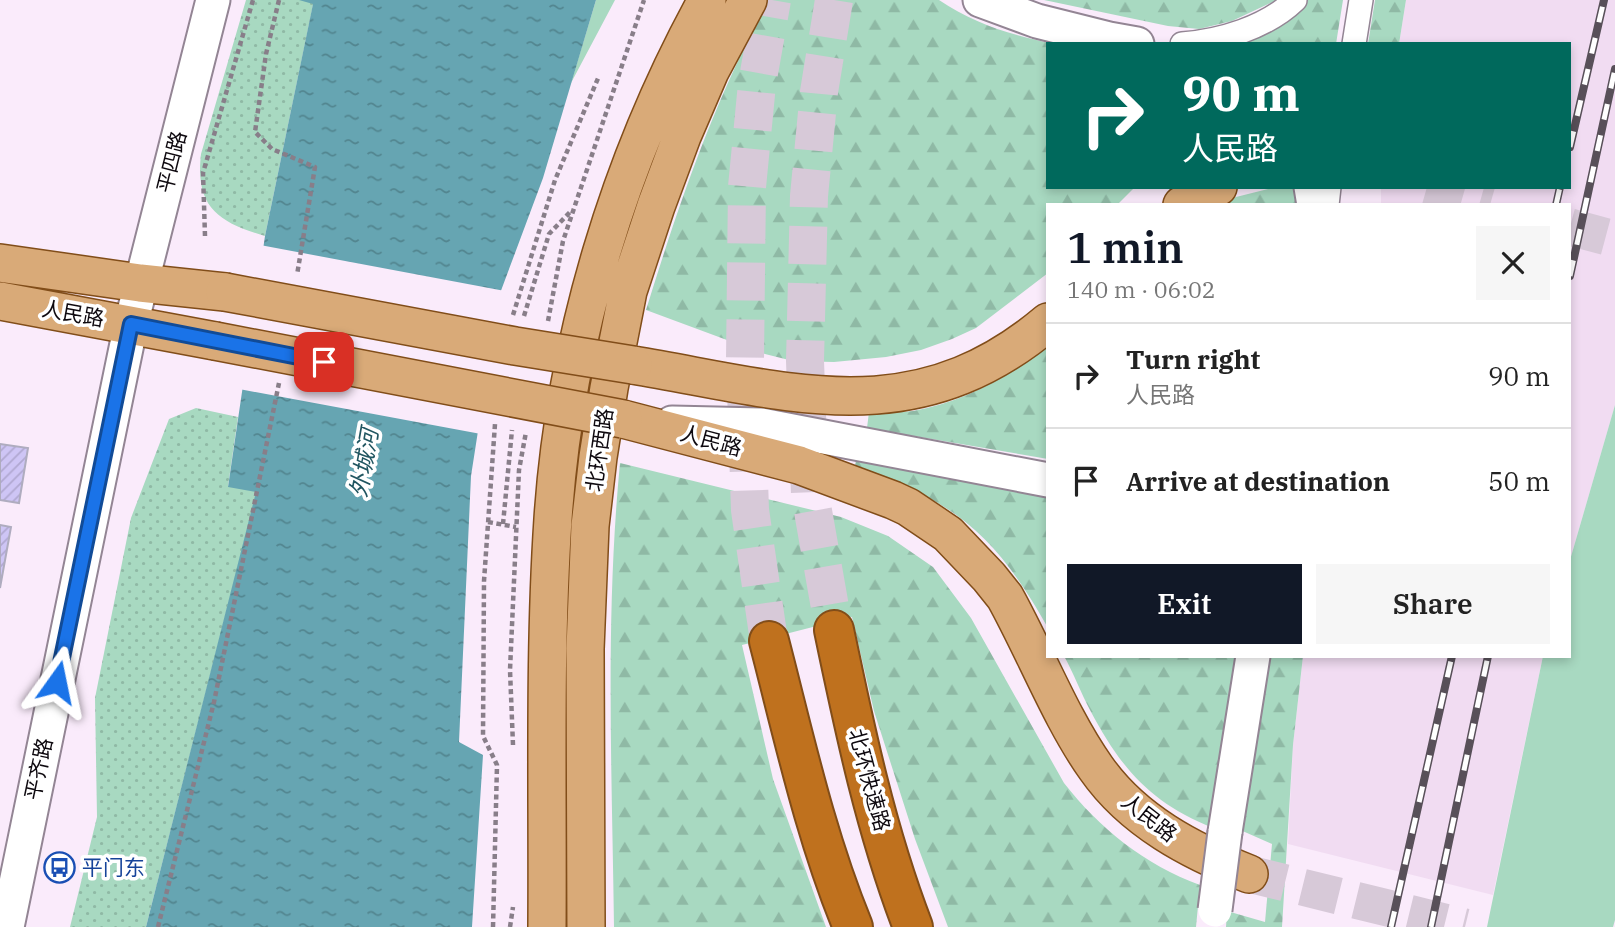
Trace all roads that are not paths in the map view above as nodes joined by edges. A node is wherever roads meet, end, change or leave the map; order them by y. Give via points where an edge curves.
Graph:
1 (707, 0) edge
2 (748, 0) edge
3 (981, 0) edge
4 (1294, 0) edge
5 (1361, 0) edge
6 (212, 3) edge
7 (1123, 42) edge
8 (1205, 42) edge
9 (1354, 42) edge
10 (1213, 189) edge
11 (1186, 203) edge
12 (0, 263) edge
13 (140, 283) junction
14 (0, 301) edge
15 (131, 324) junction
16 (1046, 324) edge
17 (632, 421) junction
18 (1046, 480) edge
19 (834, 630) tunnel mouth
20 (769, 641) tunnel mouth
21 (1253, 658) edge
22 (1249, 874) tunnel mouth
23 (1214, 918) edge
24 (7, 927) edge
25 (547, 927) edge
26 (586, 927) edge
27 (853, 927) edge
28 (914, 927) edge

1 - 25 main road, 北环西路 via 676,57 621,195 592,286 572,376 553,518
2 - 26 main road, 北环西路 via 710,71 656,206 628,291 610,388 590,526
3 - 7 main road via 1037,21
4 - 8 street via 1231,35
5 - 9 street
6 - 13 main road, 平四路
10 - 11 main road
12 - 13 main road, 人民路
13 - 15 main road, 平四路
13 - 16 main road, 人民路, bridge via 512,336 633,365 847,398 915,391 972,372
14 - 15 main road, 人民路
15 - 17 main road, 人民路, bridge via 505,409
15 - 24 main road, 平齐路
17 - 18 main road via 761,425
17 - 22 main road, 人民路 via 826,473 908,507 947,534 1005,597 1086,752 1108,783 1161,831
19 - 28 highway, 北环快速路 via 862,765
20 - 27 highway via 803,773
21 - 23 main road, bridge

